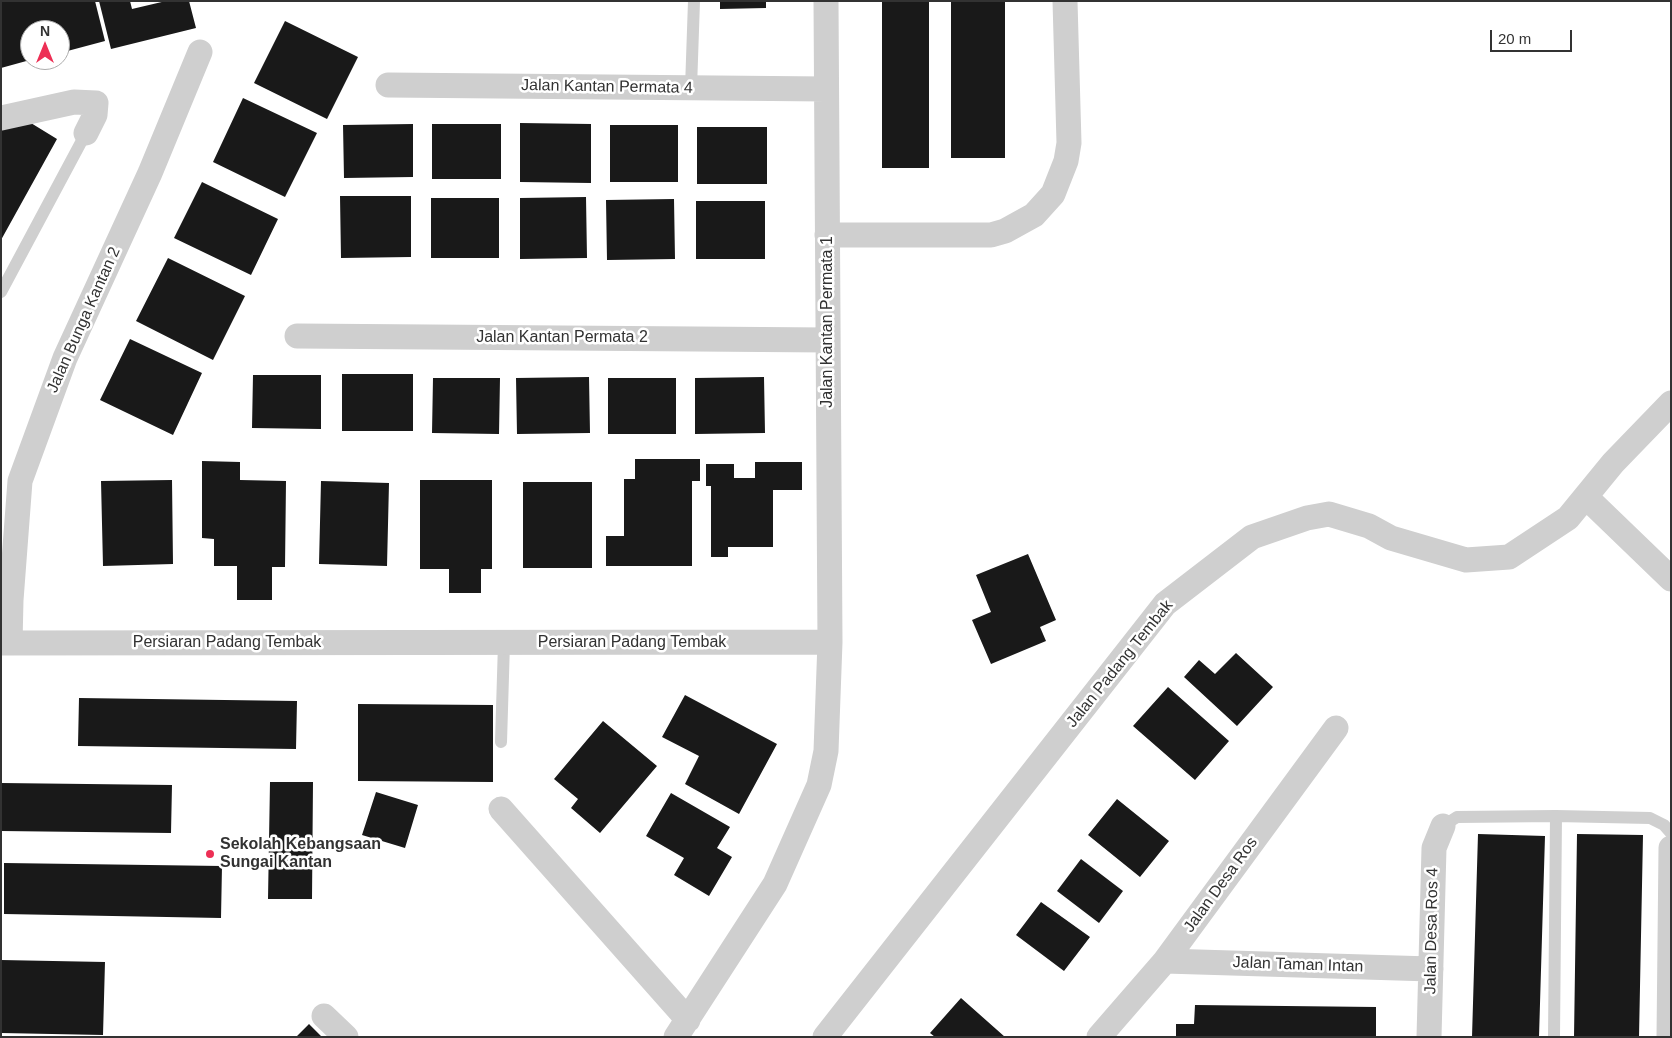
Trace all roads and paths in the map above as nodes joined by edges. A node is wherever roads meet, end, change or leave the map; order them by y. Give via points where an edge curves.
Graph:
1 (694, 1) edge
2 (826, 1) edge
3 (1064, 1) edge
4 (200, 52) dead end
5 (388, 85) dead end
6 (692, 88) junction
7 (826, 89) junction
8 (1, 118) edge
9 (86, 133) joint
10 (827, 235) junction
11 (1, 292) edge
12 (297, 336) dead end
13 (828, 340) junction
14 (1671, 403) edge
15 (1586, 497) junction
16 (1671, 579) edge
17 (6, 604) edge
18 (830, 642) junction
19 (6, 643) edge
20 (504, 643) junction
21 (1336, 728) dead end
22 (501, 742) dead end
23 (501, 808) dead end
24 (1556, 816) junction
25 (1442, 826) joint
26 (1671, 833) edge
27 (1671, 848) edge
28 (1165, 961) junction
29 (1431, 969) junction
30 (324, 1016) dead end
31 (682, 1028) edge
32 (346, 1037) edge
33 (825, 1037) edge
34 (1099, 1037) edge
35 (1429, 1037) edge
36 (1554, 1037) edge
37 (1669, 1037) edge

1 - 6 lane
2 - 7 street, Jalan Kantan Permata 1
3 - 10 street via 1069,142 1066,161 1053,194 1034,215 991,235
4 - 17 street, Jalan Bunga Kantan 2 via 150,173 65,358 20,481
5 - 6 street, Jalan Kantan Permata 4
6 - 7 street, Jalan Kantan Permata 4
7 - 10 street, Jalan Kantan Permata 1
8 - 9 street via 74,102 96,103 95,115
9 - 11 lane
10 - 13 street, Jalan Kantan Permata 1
12 - 13 street, Jalan Kantan Permata 2
13 - 18 street, Jalan Kantan Permata 1
14 - 15 street, Jalan Padang Tembak via 1613,463
15 - 16 street
15 - 33 street, Jalan Padang Tembak via 1568,518 1509,557 1466,560 1391,538 1369,526 1329,514 1252,537 1165,604
17 - 19 street, Jalan Bunga Kantan 2
18 - 20 street, Persiaran Padang Tembak
18 - 31 street via 826,751 820,785 775,884
19 - 20 street, Persiaran Padang Tembak
20 - 22 lane
21 - 28 street, Jalan Desa Ros
23 - 31 street
24 - 25 lane via 1457,817
24 - 26 lane via 1650,818
24 - 36 lane
25 - 29 street, Jalan Desa Ros 4 via 1434,848
27 - 37 street
28 - 29 street, Jalan Taman Intan
28 - 34 street, Jalan Desa Ros
29 - 35 street, Jalan Desa Ros 4
30 - 32 street

